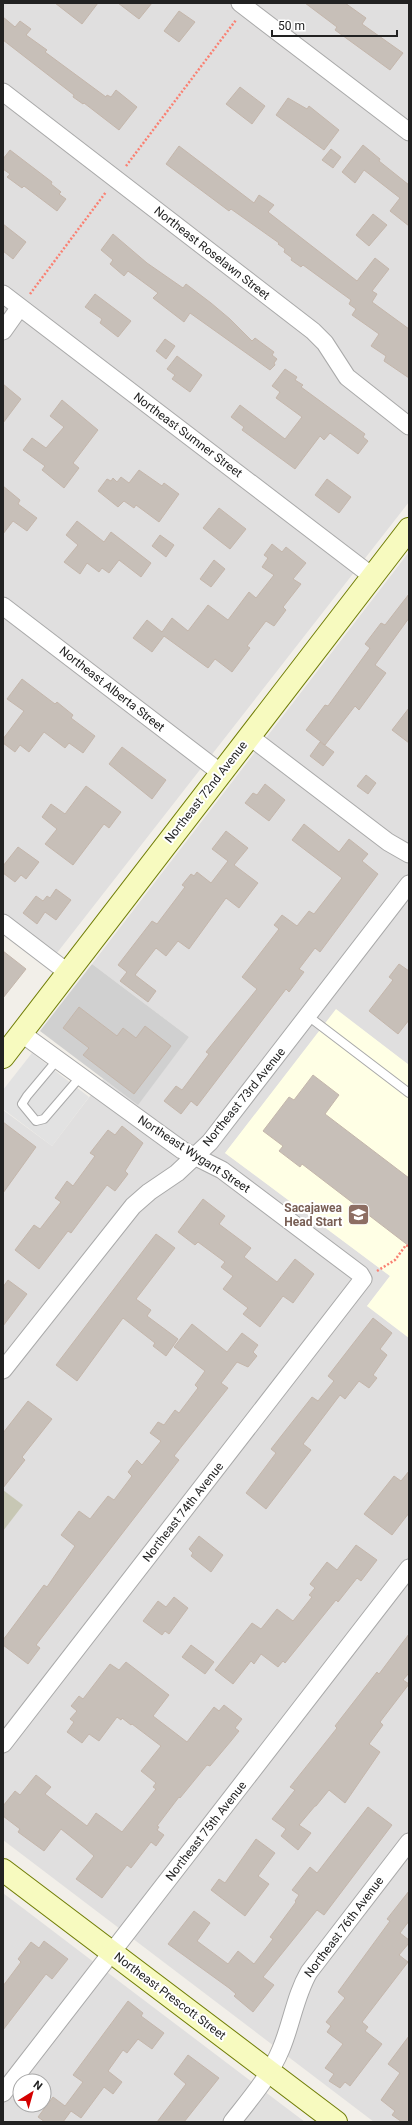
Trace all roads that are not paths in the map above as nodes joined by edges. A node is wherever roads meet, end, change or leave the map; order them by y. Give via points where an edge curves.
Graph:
1 (243, 5) edge
2 (3, 92) edge
3 (409, 132) edge
4 (3, 294) edge
5 (20, 307) junction
6 (3, 331) edge
7 (409, 426) edge
8 (409, 528) edge
9 (372, 576) junction
10 (3, 606) edge
11 (249, 736) junction
12 (221, 773) junction
13 (409, 854) edge
14 (409, 884) edge
15 (3, 923) edge
16 (67, 972) junction
17 (308, 1016) junction
18 (21, 1033) junction
19 (3, 1056) edge
20 (58, 1059) junction
21 (81, 1076) junction
22 (409, 1093) edge
23 (195, 1156) junction
24 (363, 1279) joint
25 (3, 1370) edge
26 (409, 1568) edge
27 (3, 1744) edge
28 (409, 1842) edge
29 (3, 1870) edge
30 (112, 1952) junction
31 (270, 2071) junction
32 (3, 2093) edge
33 (232, 2122) edge
34 (336, 2122) edge

1 - 3 street
2 - 7 street, Northeast Roselawn Street via 313,331 325,343 347,377
4 - 5 street, Northeast Sumner Street
5 - 6 street
5 - 9 street, Northeast Sumner Street
8 - 9 street, Northeast 72nd Avenue
9 - 11 street, Northeast 72nd Avenue
10 - 12 street, Northeast Alberta Street
11 - 12 street, Northeast 72nd Avenue
11 - 13 street via 388,842
12 - 16 street, Northeast 72nd Avenue
14 - 17 street, Northeast 73rd Avenue
15 - 16 street
16 - 18 street, Northeast 72nd Avenue
17 - 22 lane
17 - 23 street, Northeast 73rd Avenue via 210,1142
18 - 19 street, Northeast 72nd Avenue
18 - 20 street, Northeast Wygant Street
20 - 21 street, Northeast Wygant Street
20 - 21 lane via 22,1104 36,1121 44,1119
21 - 23 street, Northeast Wygant Street via 182,1150
23 - 24 street, Northeast Wygant Street via 222,1170 360,1274
23 - 25 street, Northeast 73rd Avenue via 177,1173 132,1206
24 - 27 street, Northeast 74th Avenue
26 - 30 street, Northeast 75th Avenue
28 - 31 street, Northeast 76th Avenue via 309,1972 301,1986 282,2047
29 - 30 street, Northeast Prescott Street
30 - 31 street, Northeast Prescott Street
30 - 32 street, Northeast 75th Avenue
31 - 33 street, Northeast 76th Avenue
31 - 34 street, Northeast Prescott Street

